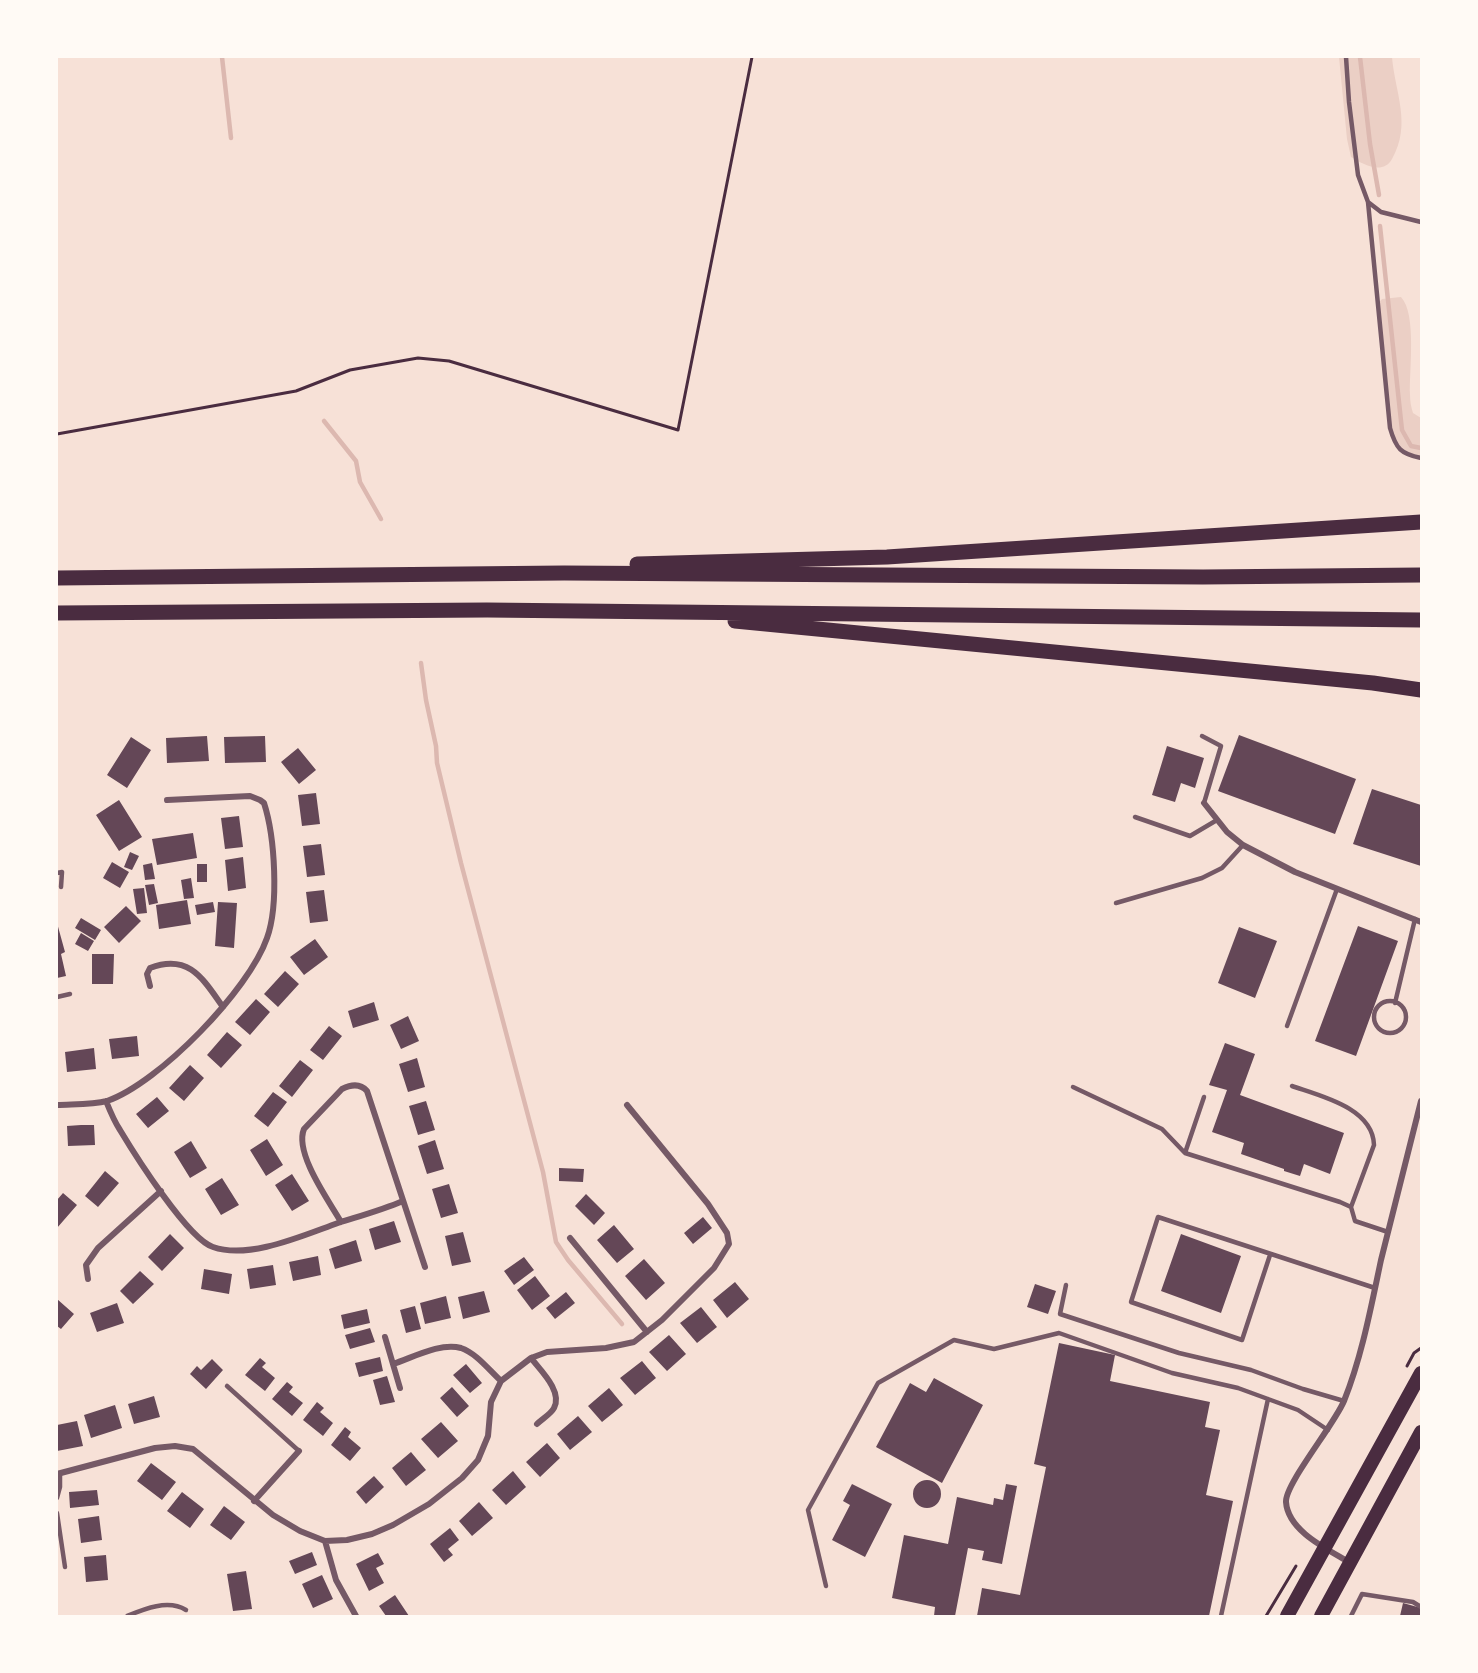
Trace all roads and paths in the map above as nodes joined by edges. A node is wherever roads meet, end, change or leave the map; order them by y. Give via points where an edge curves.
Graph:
1 (752, 57) edge
2 (1346, 57) edge
3 (1368, 202) junction
4 (1421, 222) edge
5 (57, 434) edge
6 (1421, 458) edge
7 (1421, 522) edge
8 (328, 574) junction
9 (1421, 576) edge
10 (57, 578) edge
11 (487, 610) junction
12 (57, 613) edge
13 (1421, 620) edge
14 (1421, 690) edge
15 (1202, 736) dead end
16 (166, 800) dead end
17 (1204, 803) joint
18 (1135, 817) dead end
19 (1217, 820) junction
20 (1243, 846) junction
21 (57, 873) edge
22 (60, 887) dead end
23 (1337, 889) junction
24 (1116, 903) dead end
25 (1418, 920) edge
26 (150, 986) dead end
27 (70, 994) dead end
28 (57, 997) edge
29 (1395, 1003) junction
30 (223, 1007) junction
31 (1287, 1026) dead end
32 (1292, 1086) dead end
33 (1073, 1087) dead end
34 (1204, 1096) dead end
35 (106, 1101) junction
36 (1421, 1101) edge
37 (57, 1105) edge
38 (627, 1105) dead end
39 (1185, 1153) junction
40 (161, 1191) junction
41 (403, 1202) junction
42 (1351, 1207) junction
43 (342, 1222) junction
44 (1388, 1232) junction
45 (570, 1238) dead end
46 (1270, 1255) junction
47 (425, 1267) dead end
48 (88, 1279) dead end
49 (1066, 1285) dead end
50 (1375, 1288) junction
51 (647, 1332) junction
52 (385, 1337) dead end
53 (531, 1358) junction
54 (393, 1364) junction
55 (1421, 1373) edge
56 (501, 1381) junction
57 (227, 1386) dead end
58 (400, 1388) dead end
59 (1268, 1399) junction
60 (1344, 1401) junction
61 (537, 1424) dead end
62 (1328, 1430) junction
63 (1421, 1431) edge
64 (299, 1451) joint
65 (58, 1474) edge
66 (57, 1498) edge
67 (254, 1501) junction
68 (57, 1513) edge
69 (324, 1541) junction
70 (1326, 1548) junction
71 (1351, 1563) junction
72 (65, 1567) dead end
73 (826, 1586) dead end
74 (1421, 1607) edge
75 (186, 1610) dead end
76 (127, 1616) edge
77 (356, 1616) edge
78 (1221, 1616) edge
79 (1287, 1616) edge
80 (1321, 1616) edge
81 (1351, 1616) edge

1 - 5 path via 678,430 449,361 418,358 350,370 296,390
2 - 3 lane via 1358,175
3 - 4 lane via 1381,212
3 - 6 lane via 1390,428 1394,442 1406,455
7 - 8 highway via 887,557
8 - 9 highway
8 - 10 highway
11 - 12 highway
11 - 13 highway
11 - 14 highway via 709,618
15 - 17 lane via 1221,746
16 - 30 street via 250,796 264,803 272,846 272,919 259,957
17 - 19 street
18 - 19 lane via 1190,836
19 - 20 street
20 - 23 street
20 - 24 lane via 1222,868 1202,879
21 - 22 lane via 62,872
23 - 25 street
23 - 31 lane
25 - 29 lane
26 - 30 street via 150,968 176,963 201,977
27 - 28 lane
29 - 29 lane via 1405,1013 1405,1022 1400,1030 1385,1032 1377,1026 1375,1015 1384,1003
30 - 35 street via 171,1060 141,1083
32 - 42 lane via 1344,1104 1368,1124 1374,1135
33 - 39 lane via 1162,1129
34 - 39 lane
35 - 37 street
35 - 40 street via 118,1128
36 - 44 street
38 - 51 street via 708,1204 728,1233 729,1244 714,1268
39 - 42 lane
40 - 43 street via 199,1238 218,1249 258,1248
40 - 48 street via 98,1248 86,1265
41 - 43 street
41 - 43 street via 367,1091 349,1085 304,1129 301,1137 304,1155
41 - 47 street
42 - 44 lane via 1355,1221
44 - 50 street
45 - 51 street
46 - 46 lane via 1158,1217 1131,1302 1242,1340
46 - 50 lane
49 - 60 lane via 1060,1314
50 - 60 street
51 - 53 street via 634,1342 606,1348 564,1349
52 - 54 street
53 - 56 street
53 - 61 street via 552,1386 557,1401
54 - 56 street via 438,1349 460,1348
54 - 58 street
55 - 70 main road
56 - 69 street via 491,1402 488,1436 478,1460 462,1479 393,1525 355,1538
57 - 64 lane
59 - 62 lane via 1298,1410
59 - 73 lane via 1172,1373 1059,1333 994,1349 954,1340 878,1383 808,1510
59 - 78 lane
60 - 62 street
62 - 70 street via 1292,1482 1286,1500 1288,1515 1295,1526
63 - 71 main road
64 - 67 street
65 - 66 lane
65 - 67 street via 175,1446 193,1449
67 - 69 street via 300,1531
68 - 72 lane
69 - 77 street via 336,1580
70 - 71 street
70 - 79 main road
71 - 80 main road
74 - 81 lane via 1413,1602 1362,1594
75 - 76 lane via 163,1606

